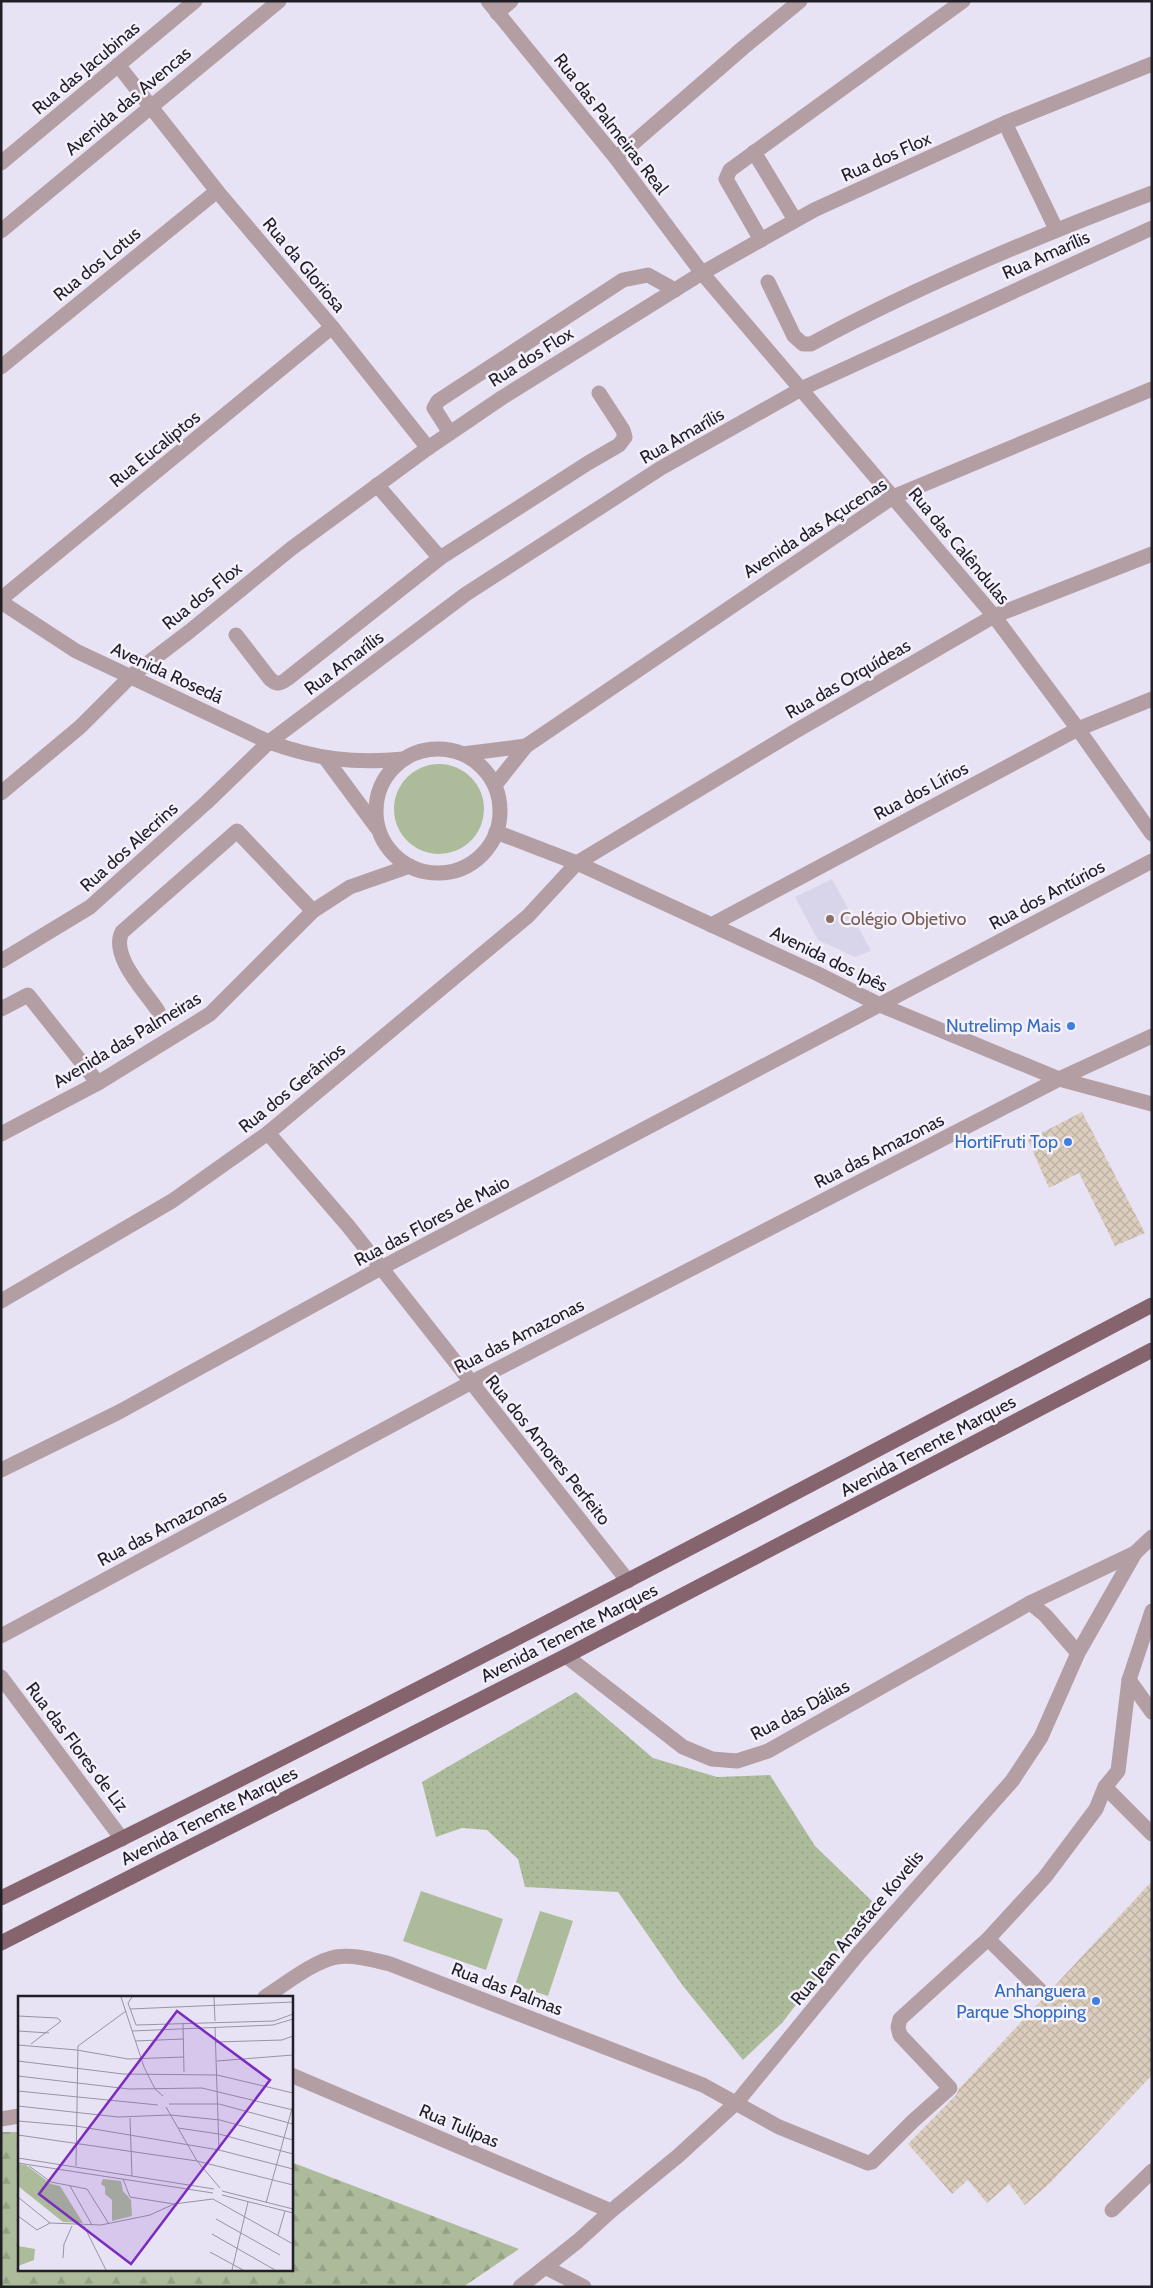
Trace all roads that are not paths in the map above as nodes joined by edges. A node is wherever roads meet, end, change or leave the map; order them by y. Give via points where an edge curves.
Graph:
1 (195, 1) edge
2 (279, 1) edge
3 (512, 1) edge
4 (800, 1) edge
5 (963, 1) edge
6 (492, 7) edge
7 (1152, 64) edge
8 (118, 65) junction
9 (150, 107) junction
10 (1005, 123) junction
11 (754, 152) junction
12 (616, 158) junction
13 (1, 164) edge
14 (217, 191) junction
15 (1152, 193) edge
16 (795, 220) junction
17 (1152, 228) edge
18 (1056, 230) junction
19 (1, 231) edge
20 (761, 240) junction
21 (702, 273) junction
22 (768, 282) dead end
23 (674, 290) junction
24 (332, 327) junction
25 (1, 367) edge
26 (803, 388) junction
27 (1152, 389) edge
28 (598, 393) dead end
29 (450, 433) junction
30 (428, 448) junction
31 (377, 485) junction
32 (893, 497) junction
33 (1152, 554) edge
34 (440, 558) junction
35 (1, 600) edge
36 (994, 616) junction
37 (236, 635) dead end
38 (131, 676) junction
39 (1152, 700) edge
40 (1078, 729) junction
41 (269, 742) junction
42 (526, 746) junction
43 (463, 754) junction
44 (326, 759) junction
45 (404, 759) junction
46 (495, 786) junction
47 (1, 793) edge
48 (378, 830) junction
49 (496, 832) junction
50 (1152, 834) edge
51 (1152, 861) edge
52 (577, 863) junction
53 (410, 866) junction
54 (313, 911) junction
55 (711, 925) junction
56 (1, 961) edge
57 (880, 1005) junction
58 (1, 1009) edge
59 (158, 1011) dead end
60 (1152, 1036) edge
61 (1059, 1079) junction
62 (98, 1083) junction
63 (1152, 1104) edge
64 (268, 1133) junction
65 (1, 1134) edge
66 (381, 1268) junction
67 (1, 1301) edge
68 (1152, 1306) edge
69 (1152, 1350) edge
70 (470, 1382) junction
71 (1, 1470) edge
72 (1152, 1537) edge
73 (1135, 1553) junction
74 (628, 1581) junction
75 (1030, 1604) junction
76 (1152, 1611) edge
77 (1, 1636) edge
78 (1078, 1653) junction
79 (566, 1656) junction
80 (1, 1677) edge
81 (1129, 1680) junction
82 (1152, 1712) edge
83 (1105, 1788) junction
84 (1152, 1834) edge
85 (122, 1839) junction
86 (1, 1898) edge
87 (988, 1939) junction
88 (1, 1943) edge
89 (1040, 1990) dead end
90 (267, 1996) edge
91 (292, 2075) edge
92 (737, 2102) junction
93 (18, 2116) edge
94 (1, 2119) edge
95 (1152, 2171) edge
96 (1112, 2210) dead end
97 (612, 2211) junction
98 (545, 2267) junction
99 (520, 2287) edge
100 (584, 2287) edge

1 - 8 street, Rua das Jacubinas
2 - 9 street, Avenida das Avencas
3 - 6 street
4 - 12 street
5 - 11 street
6 - 12 street, Rua das Palmeiras Real
7 - 10 street, Rua dos Flox
8 - 9 street, Rua da Gloriosa
8 - 13 street, Rua das Jacubinas
9 - 14 street, Rua da Gloriosa
9 - 19 street, Avenida das Avencas
10 - 16 street, Rua dos Flox
10 - 18 street
11 - 16 street
11 - 20 street via 730,170 726,179
12 - 21 street, Rua das Palmeiras Real
14 - 24 street, Rua da Gloriosa
14 - 25 street, Rua dos Lotus
15 - 18 street
16 - 20 street, Rua dos Flox
17 - 26 street, Rua Amarílis
18 - 22 street via 884,305 811,344 803,344 794,336
20 - 21 street, Rua dos Flox
21 - 23 street, Rua dos Flox
21 - 26 street, Rua das Calêndulas
23 - 29 street, Rua dos Flox
23 - 29 street via 648,275 623,280 438,401 434,408
24 - 30 street, Rua da Gloriosa
24 - 35 street, Rua Eucaliptos
26 - 32 street, Rua das Calêndulas
26 - 41 street, Rua Amarílis via 661,468 466,594
27 - 32 street, Avenida das Açucenas
28 - 34 street via 623,430 623,441
29 - 30 street, Rua dos Flox
30 - 31 street, Rua dos Flox
31 - 34 street
31 - 38 street, Rua dos Flox
32 - 36 street, Rua das Calêndulas
32 - 42 street, Avenida das Açucenas
33 - 36 street, Rua das Orquídeas
34 - 37 street via 280,684 270,679
35 - 38 street, Avenida Rosedá via 76,652
36 - 40 street, Rua das Calêndulas
36 - 52 street, Rua das Orquídeas
38 - 41 street, Avenida Rosedá
38 - 47 street, Rua dos Flox via 80,727
39 - 40 street, Rua dos Lírios
40 - 50 street, Rua das Calêndulas
40 - 55 street, Rua dos Lírios
41 - 44 street, Avenida Rosedá
41 - 56 street, Rua dos Alecrins via 90,907
42 - 43 street, Avenida das Açucenas
42 - 46 street, Avenida das Açucenas
43 - 45 street via 432,749
43 - 46 street via 487,772
44 - 45 street, Avenida Rosedá via 368,762
44 - 48 street
45 - 48 street via 383,782 376,813
46 - 49 street via 500,814
48 - 53 street via 396,857
49 - 52 street, Avenida dos Ipês
49 - 53 street via 474,861 459,869 442,873
51 - 57 street, Rua dos Antúrios
52 - 55 street, Avenida dos Ipês
52 - 64 street, Rua dos Gerânios via 528,916
53 - 54 street, Avenida das Palmeiras via 350,887
54 - 59 street via 237,830 122,932 119,950 124,963
54 - 62 street, Avenida das Palmeiras via 210,1014
55 - 57 street, Avenida dos Ipês
57 - 61 street, Avenida dos Ipês
57 - 66 street, Rua das Flores de Maio
58 - 62 street via 28,995
60 - 61 street, Rua das Amazonas
61 - 63 street, Avenida dos Ipês
61 - 70 street, Rua das Amazonas
62 - 65 street, Avenida das Palmeiras
64 - 66 street, Rua dos Amores Perfeito via 350,1227
64 - 67 street, Rua dos Gerânios via 172,1201
66 - 70 street, Rua dos Amores Perfeito
66 - 71 street, Rua das Flores de Maio via 119,1412
68 - 74 main road, Avenida Tenente Marques
69 - 79 main road, Avenida Tenente Marques
70 - 74 street, Rua dos Amores Perfeito
70 - 77 street, Rua das Amazonas
72 - 73 street, Rua Jean Anastace Kovelis
73 - 75 street, Rua das Dálias
73 - 78 street, Rua Jean Anastace Kovelis
74 - 85 main road, Avenida Tenente Marques
75 - 78 street via 1045,1615
75 - 79 street, Rua das Dálias via 768,1751 737,1761 712,1759 682,1747
76 - 81 street
78 - 92 street, Rua Jean Anastace Kovelis via 1041,1737 1012,1781 858,1953
79 - 88 main road, Avenida Tenente Marques
80 - 85 street, Rua das Flores de Liz
81 - 82 street
81 - 83 street via 1118,1770
83 - 84 street
83 - 87 street via 1096,1809 1045,1877
85 - 86 main road, Avenida Tenente Marques
87 - 89 street
87 - 92 street, Rua das Palmas via 900,2018 900,2035 950,2088 872,2162 779,2127
90 - 92 street, Rua das Palmas via 335,1957 351,1956 390,1964 704,2085
91 - 97 street, Rua Tulipas
92 - 97 street, Rua Jean Anastace Kovelis
93 - 94 street
95 - 96 street
97 - 98 street, Rua Jean Anastace Kovelis
98 - 99 street, Rua Jean Anastace Kovelis
98 - 100 street

